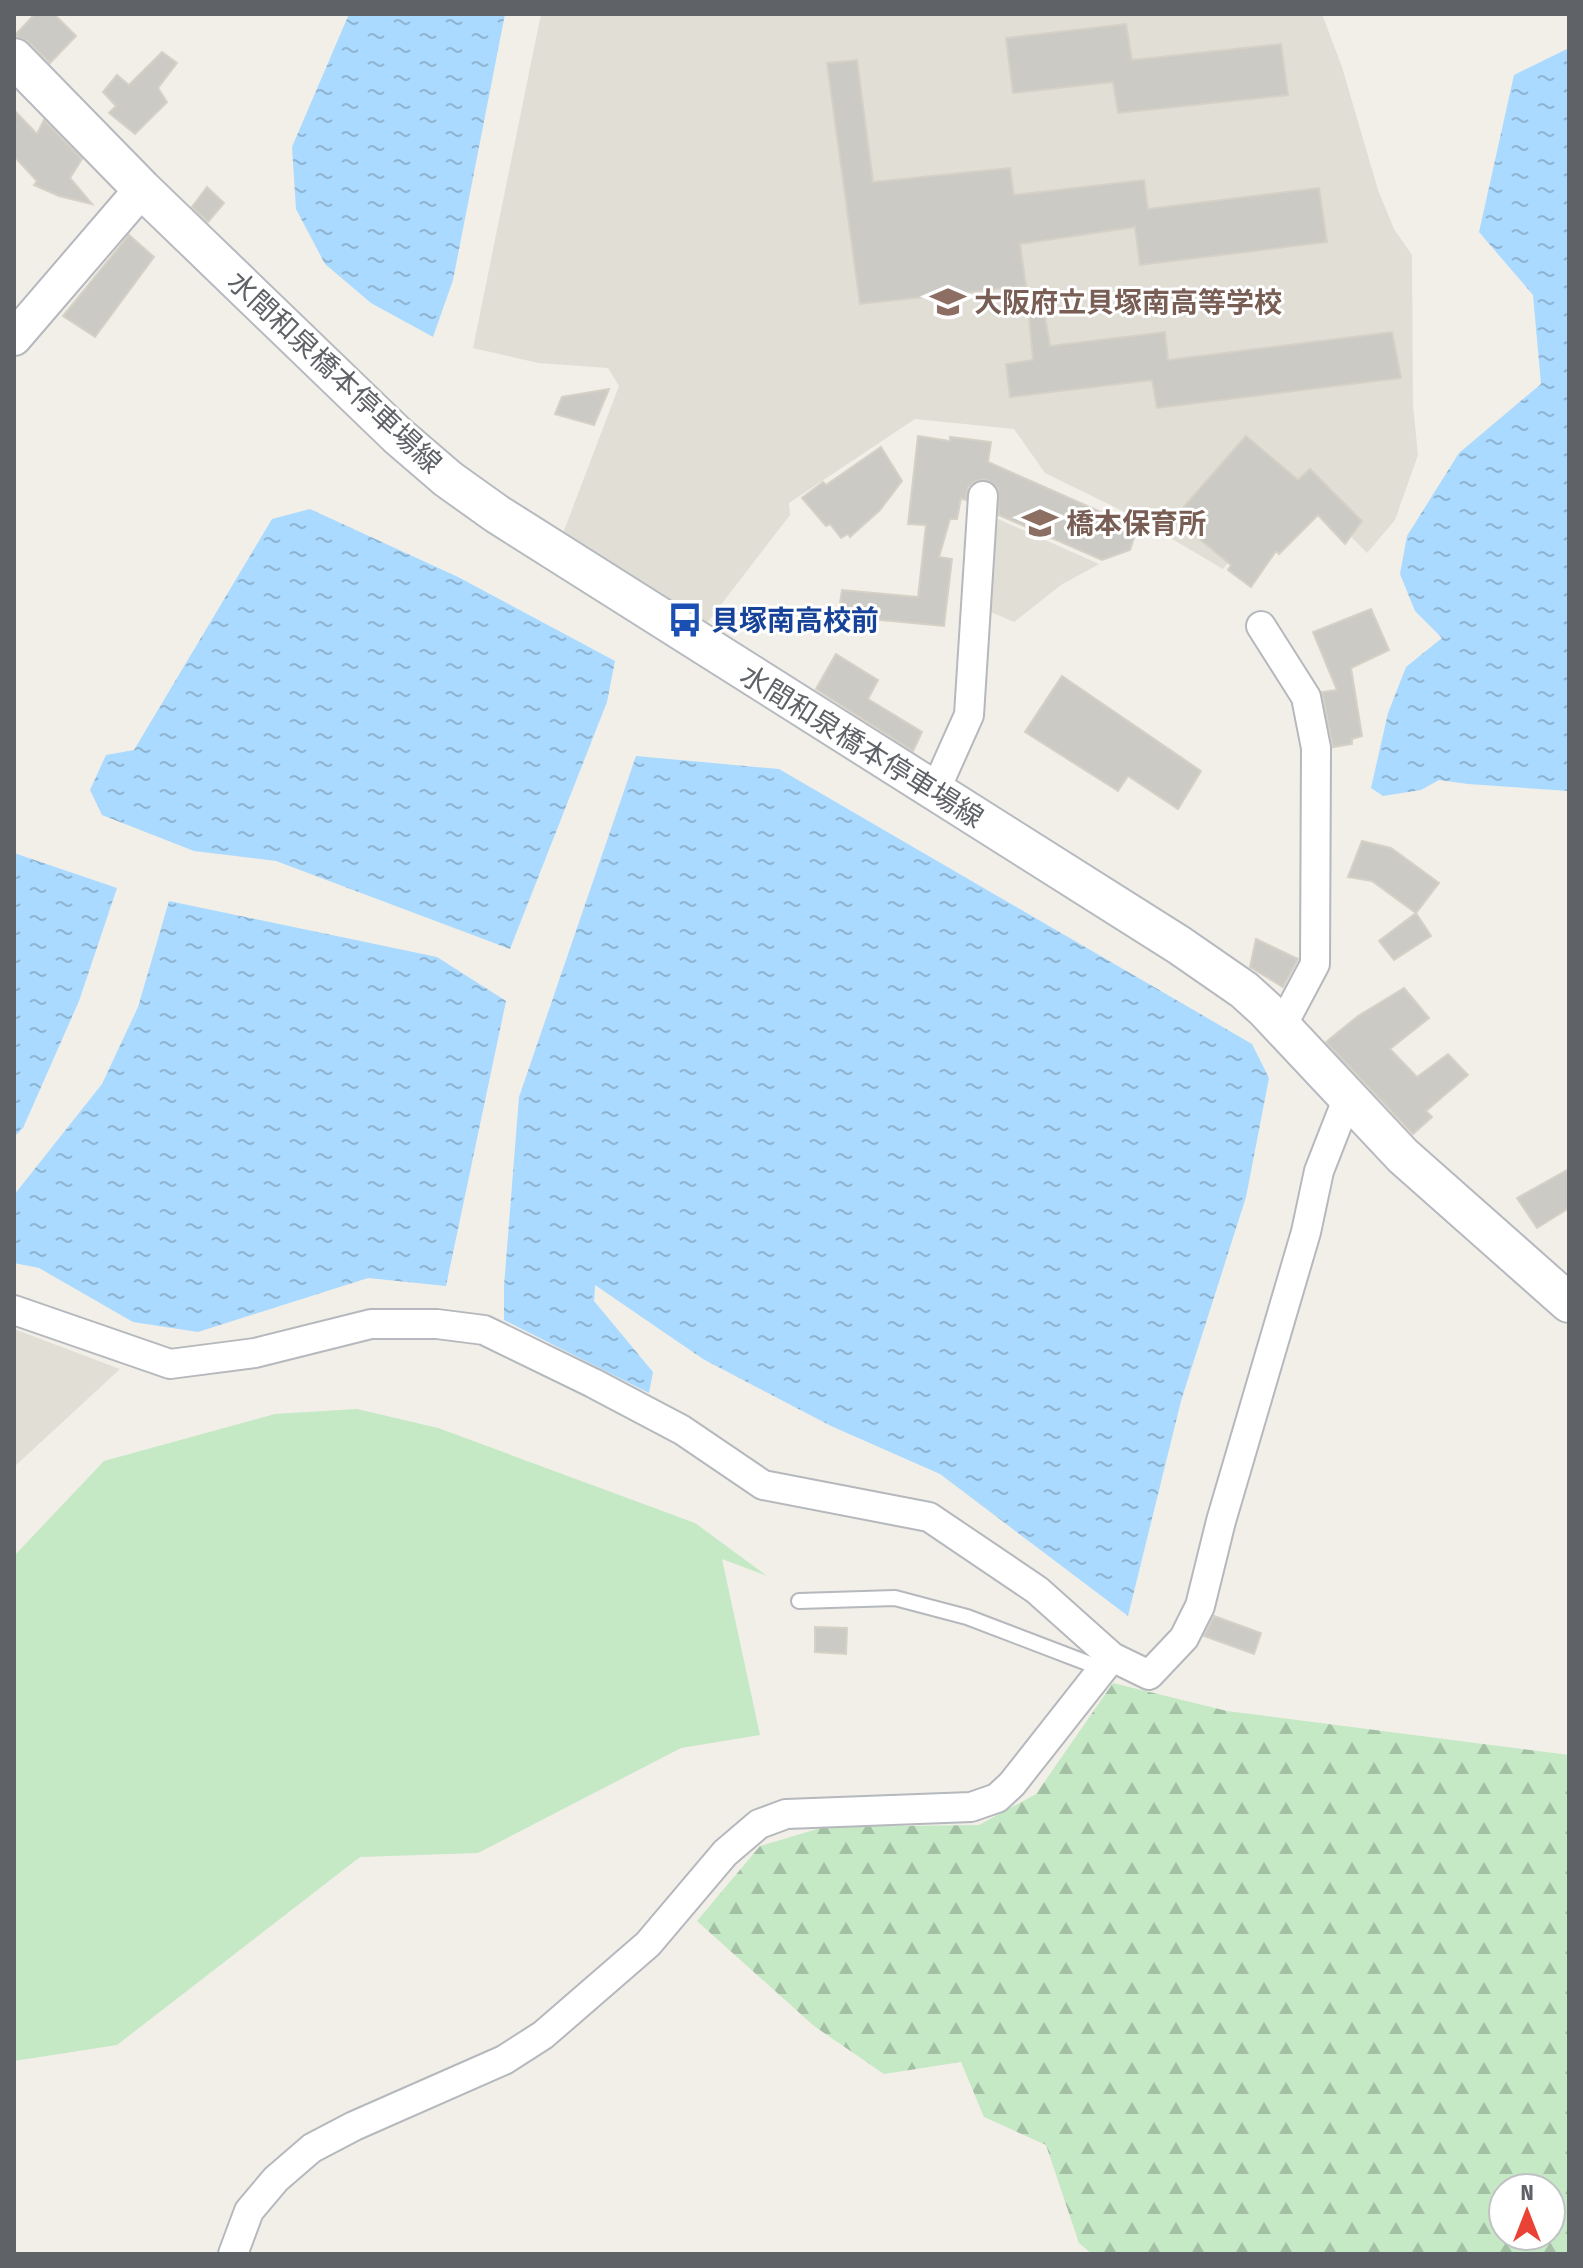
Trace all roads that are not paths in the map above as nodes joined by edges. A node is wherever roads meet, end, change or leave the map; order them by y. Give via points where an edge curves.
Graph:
1 (14, 58) edge
2 (142, 189) junction
3 (14, 338) edge
4 (983, 496) dead end
5 (1261, 626) dead end
6 (935, 791) junction
7 (1282, 1026) junction
8 (1348, 1097) junction
9 (1569, 1303) edge
10 (14, 1310) edge
11 (799, 1601) dead end
12 (1101, 1660) junction
13 (233, 2254) edge

1 - 2 main road, 水間和泉橋本停車場線
2 - 3 street
2 - 6 main road, 水間和泉橋本停車場線 via 448,479
4 - 6 street via 969,715
5 - 7 street via 1306,697 1316,748 1315,964
6 - 7 main road, 水間和泉橋本停車場線 via 1214,969
7 - 8 main road, 水間和泉橋本停車場線
8 - 9 main road, 水間和泉橋本停車場線 via 1403,1156
8 - 12 street via 1319,1171 1200,1606 1184,1638 1149,1675
10 - 12 street via 170,1364 255,1353 371,1324 484,1330 682,1430 763,1485 929,1517 1037,1590
11 - 12 lane via 895,1598
12 - 13 street via 997,1798 971,1807 786,1814 759,1824 725,1853 648,1944 543,2035 504,2060 312,2148 249,2211

